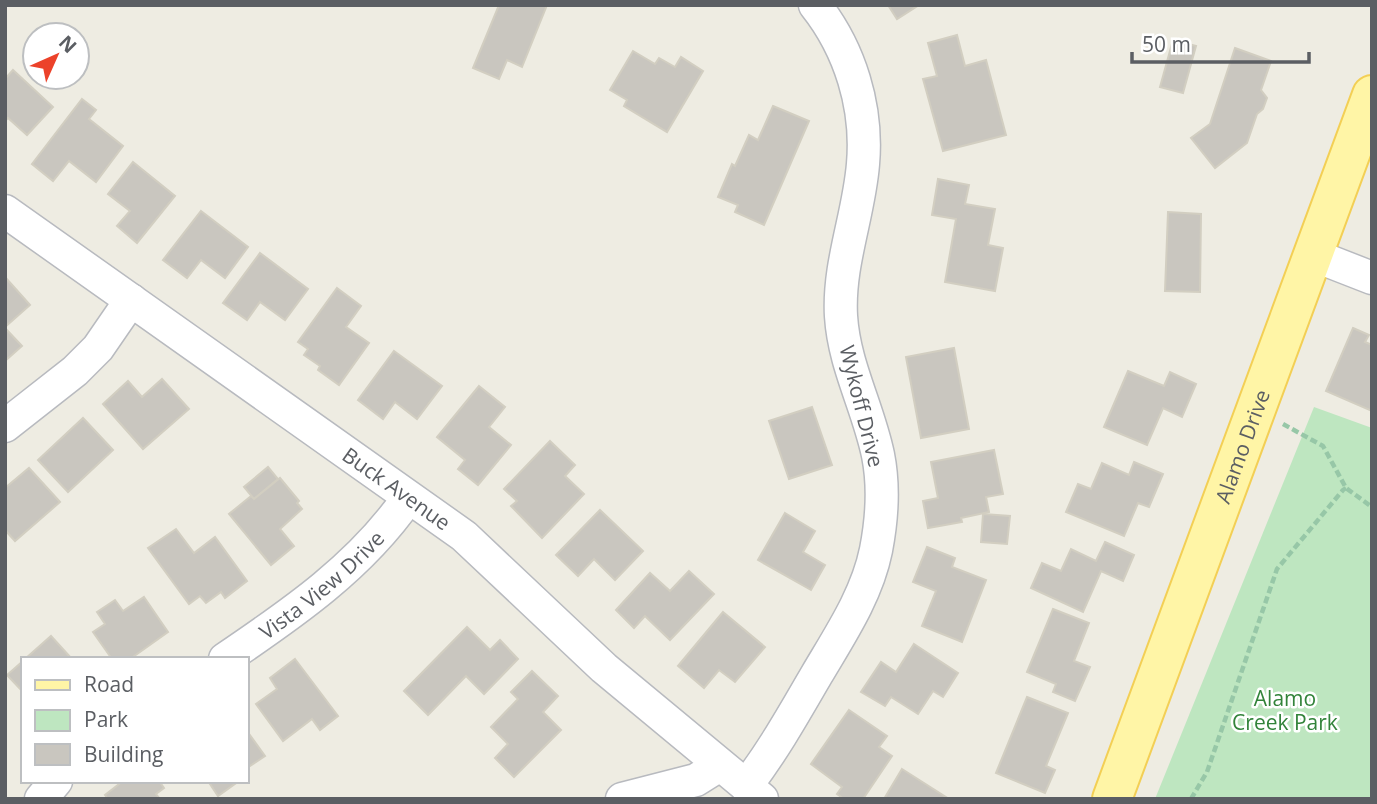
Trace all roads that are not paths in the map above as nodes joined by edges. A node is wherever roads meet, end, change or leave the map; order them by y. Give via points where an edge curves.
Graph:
1 (815, 5) edge
2 (1372, 94) edge
3 (5, 211) edge
4 (1313, 256) junction
5 (1372, 278) edge
6 (131, 300) junction
7 (5, 426) edge
8 (408, 498) junction
9 (228, 657) edge
10 (720, 765) junction
11 (55, 783) edge
12 (754, 792) edge
13 (41, 799) edge
14 (622, 799) edge
15 (1112, 799) edge

1 - 12 street, Wykoff Drive via 845,54 860,108 863,163 842,284 841,317 848,362 878,454 882,500 876,552 851,617
2 - 4 main road, Alamo Drive
3 - 6 street, Buck Avenue
4 - 5 street
4 - 15 main road, Alamo Drive
6 - 7 street via 98,348
6 - 8 street, Buck Avenue
8 - 9 street, Vista View Drive via 356,560 296,611
8 - 10 street, Buck Avenue via 464,536 604,668
10 - 12 street, Buck Avenue
10 - 14 street via 696,780
11 - 13 street

